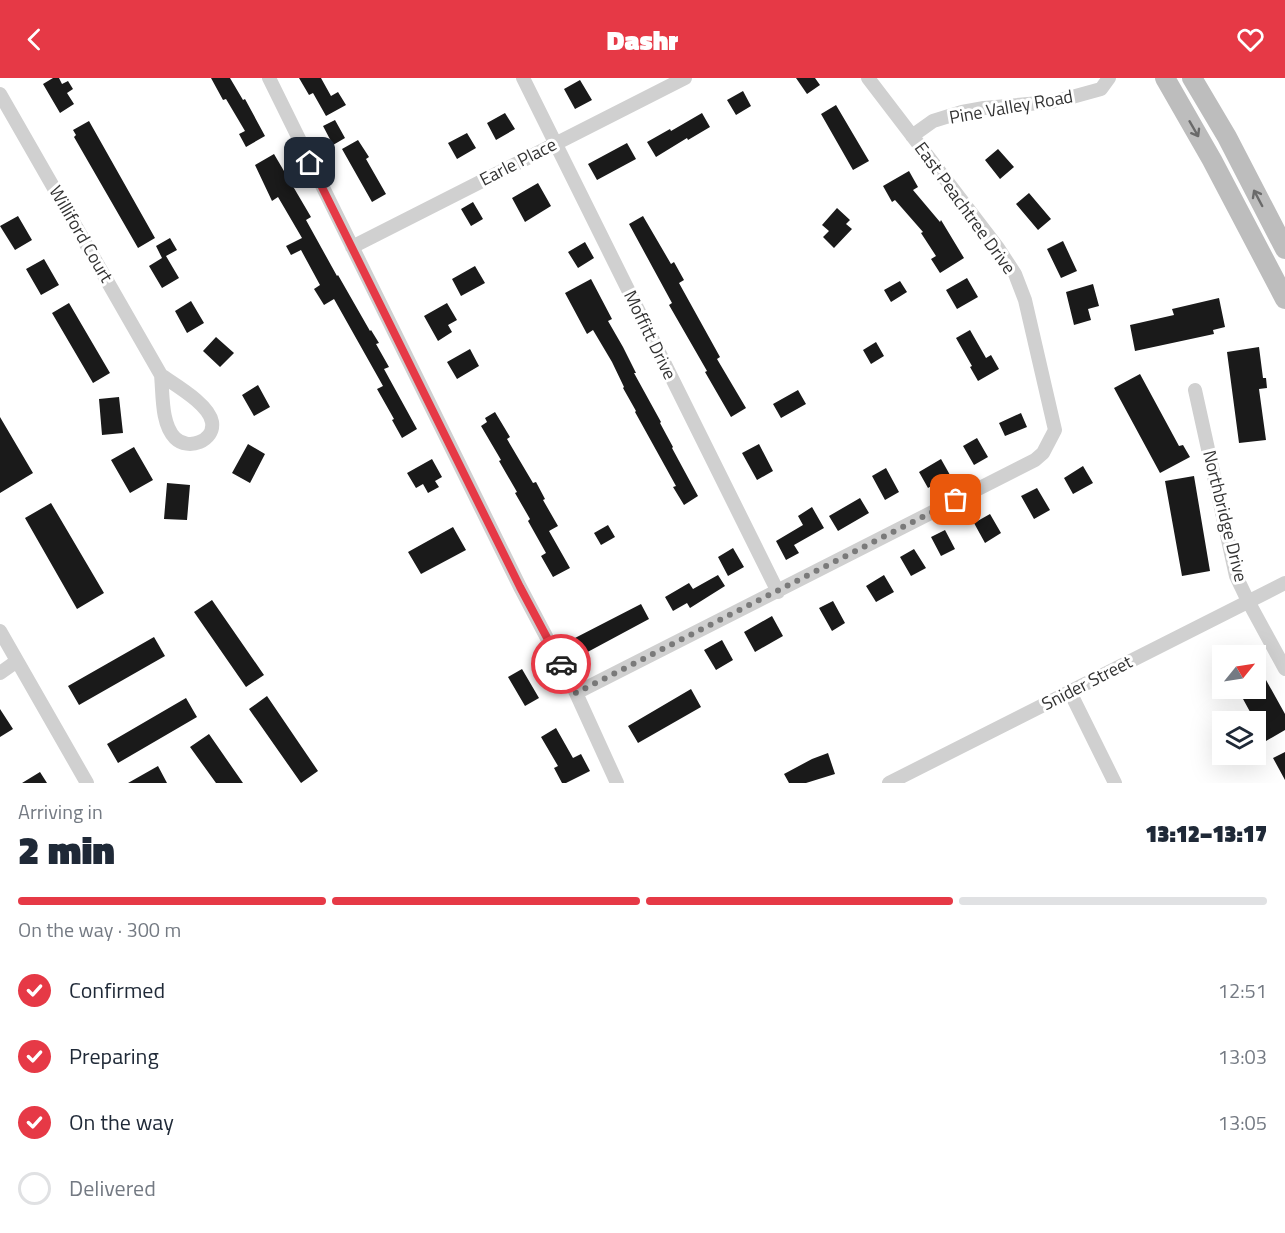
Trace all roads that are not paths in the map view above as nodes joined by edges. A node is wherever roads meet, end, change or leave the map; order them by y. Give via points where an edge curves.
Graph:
1 (269, 78) edge
2 (523, 78) edge
3 (685, 78) edge
4 (868, 78) edge
5 (1109, 78) edge
6 (1165, 78) edge
7 (1192, 78) edge
8 (0, 94) edge
9 (912, 136) junction
10 (555, 143) junction
11 (352, 247) junction
12 (1285, 249) edge
13 (1285, 298) edge
14 (161, 375) junction
15 (1195, 390) dead end
16 (1285, 583) edge
17 (778, 591) junction
18 (1248, 602) junction
19 (0, 631) edge
20 (17, 662) junction
21 (1285, 669) edge
22 (0, 673) edge
23 (1070, 692) junction
24 (576, 693) junction
25 (87, 783) edge
26 (617, 783) edge
27 (888, 783) edge
28 (1115, 783) edge

1 - 11 street
2 - 10 street, Moffitt Drive
3 - 10 street, Earle Place
4 - 9 street, East Peachtree Drive
5 - 9 street, Pine Valley Road via 1101,89 1051,102 962,112 933,121
6 -> 13 main road
12 -> 7 main road
8 - 14 street, Williford Court
9 - 17 street, East Peachtree Drive via 1015,274 1025,300 1055,430 1035,460
10 - 11 street, Earle Place
10 - 17 street, Moffitt Drive
11 - 24 street
14 - 14 street, Williford Court via 209,415 210,432 201,442 186,444 171,432 164,417
15 - 18 street, Northbridge Drive via 1236,576
16 - 18 street, Snider Street
17 - 24 street
18 - 21 street, Northbridge Drive
18 - 23 street, Snider Street
19 - 20 street
20 - 22 street
20 - 25 street
23 - 27 street, Snider Street
23 - 28 street
24 - 26 street

